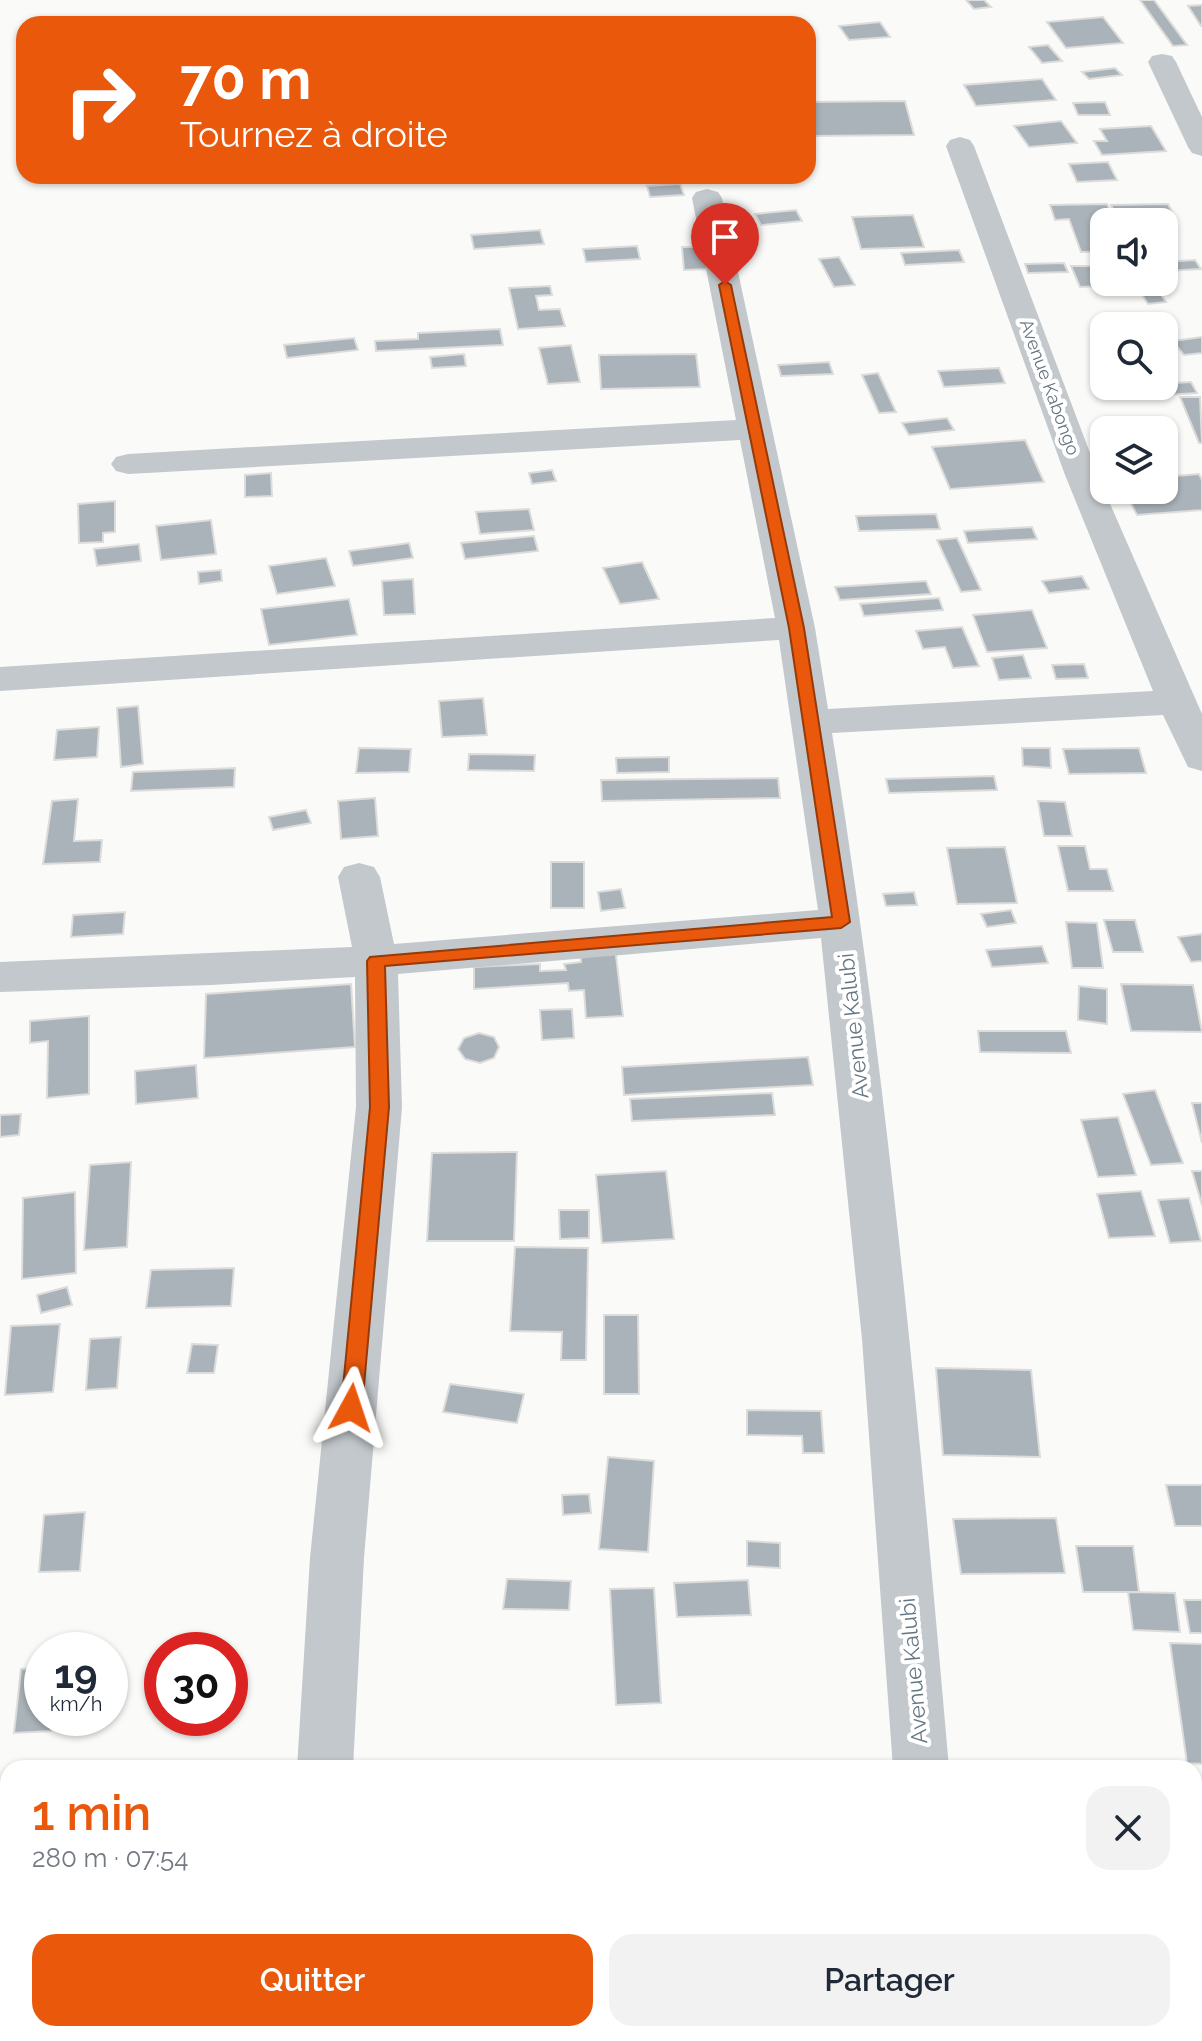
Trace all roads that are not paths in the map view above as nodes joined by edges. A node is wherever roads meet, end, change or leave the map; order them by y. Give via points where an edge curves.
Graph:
1 (1162, 62) dead end
2 (960, 146) dead end
3 (1202, 147) edge
4 (707, 198) dead end
5 (755, 429) junction
6 (128, 464) dead end
7 (796, 628) junction
8 (0, 679) edge
9 (1177, 702) junction
10 (811, 722) junction
11 (1202, 758) edge
12 (359, 877) dead end
13 (841, 922) junction
14 (376, 961) junction
15 (0, 977) edge
16 (325, 1760) edge
17 (920, 1760) edge

1 - 3 street
2 - 9 street, Avenue Kabongo via 1082,475
4 - 5 street, Avenue Kalubi
5 - 6 street
5 - 7 street, Avenue Kalubi
7 - 8 street
7 - 10 street, Avenue Kalubi
9 - 10 street
9 - 11 street, Avenue Kabongo
10 - 13 street, Avenue Kalubi
12 - 14 street
13 - 14 street
13 - 17 street, Avenue Kalubi via 887,1339
14 - 15 street via 149,975
14 - 16 street via 379,1107 337,1558

